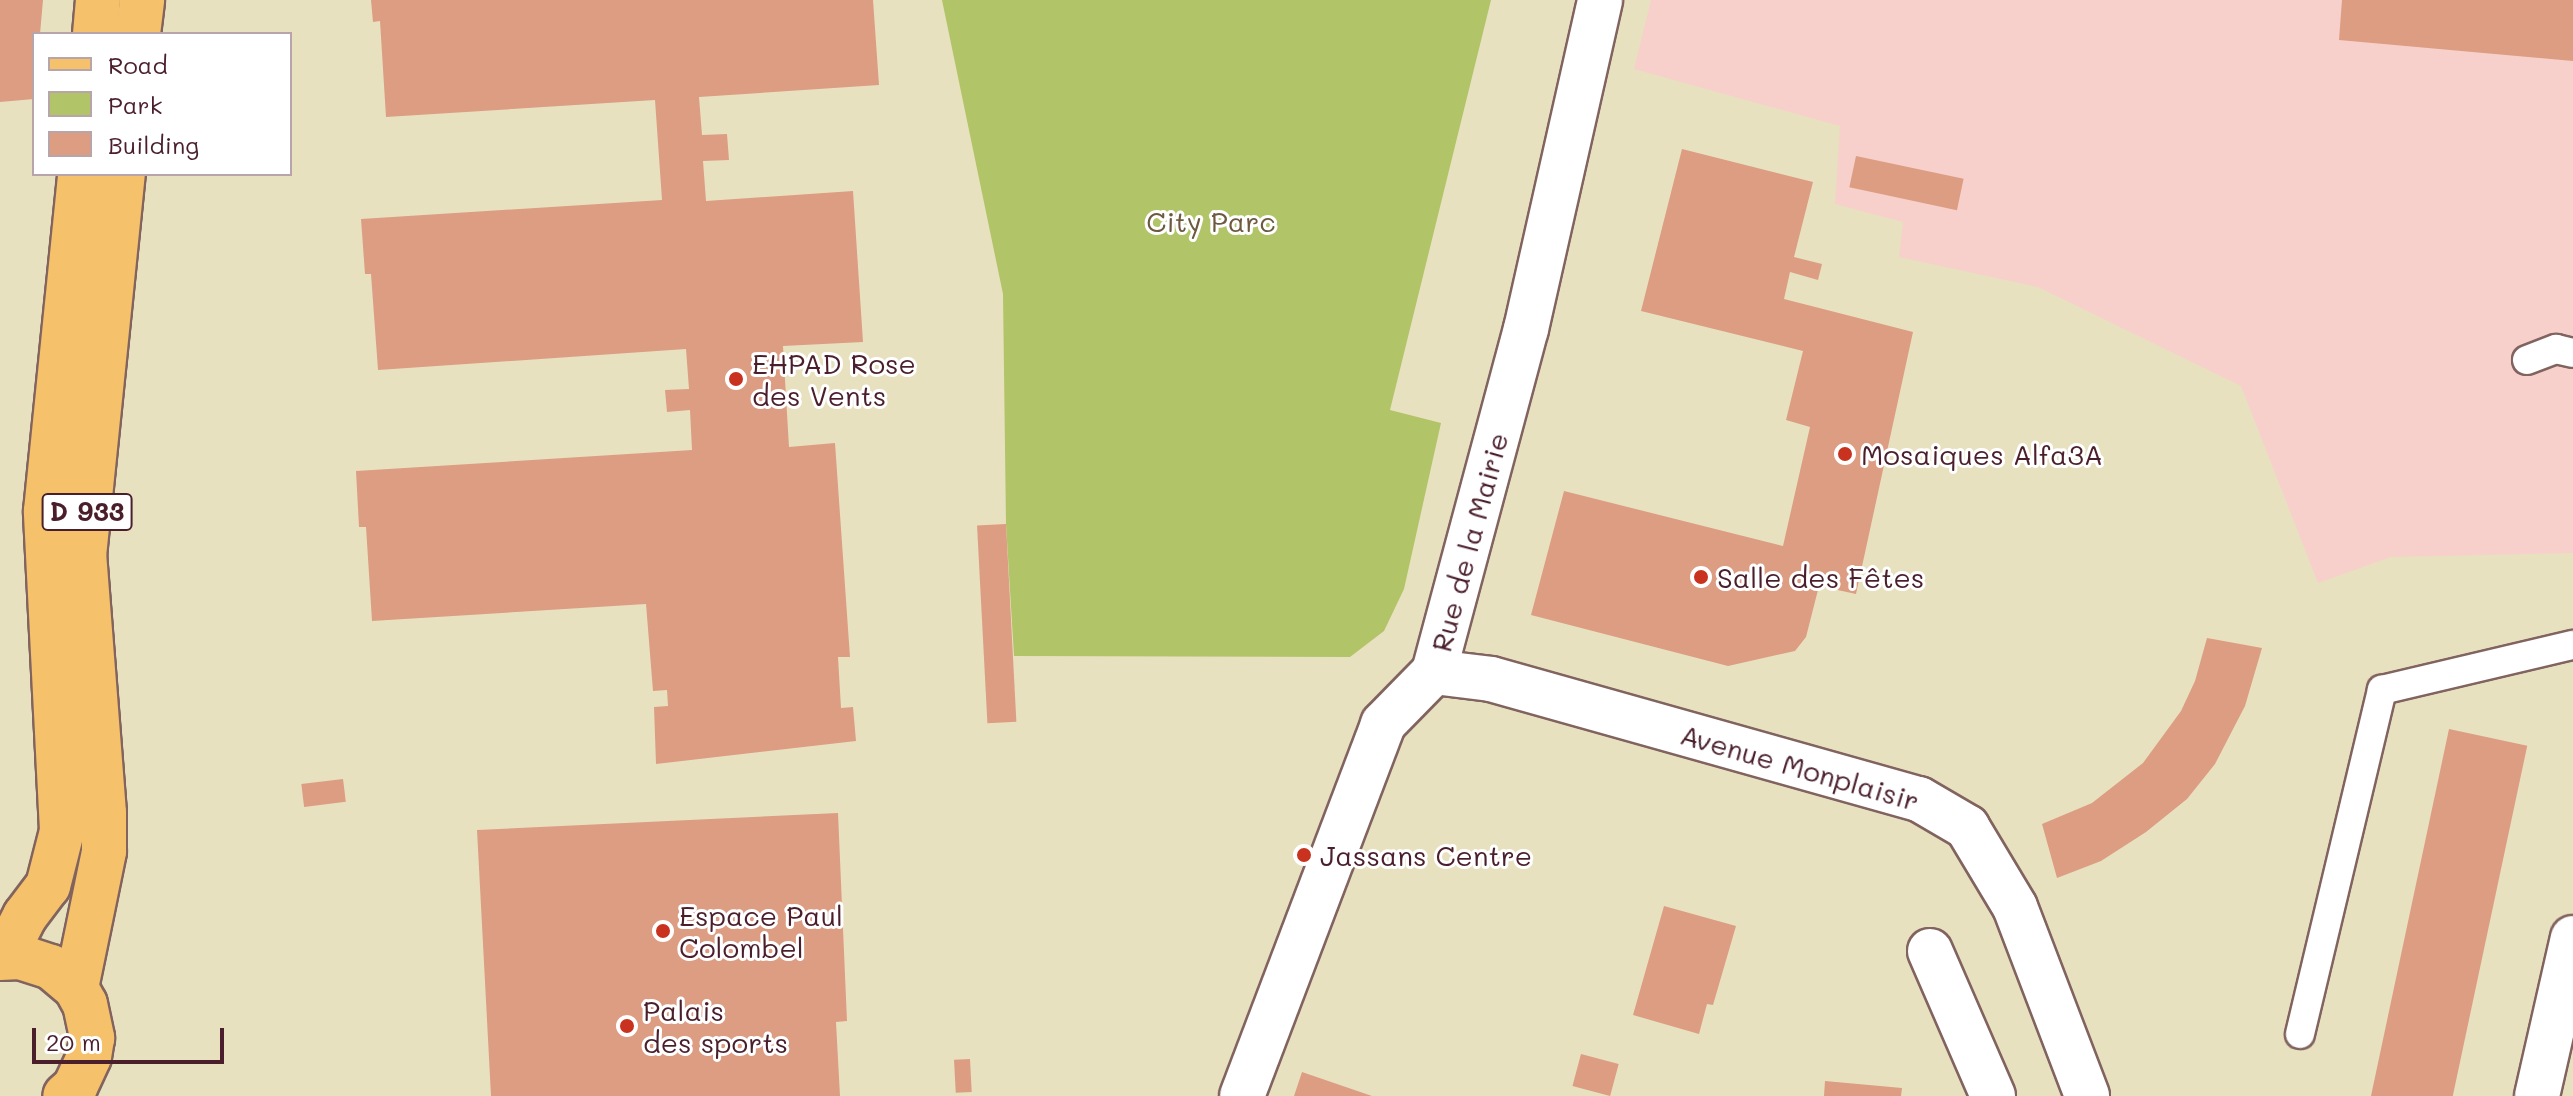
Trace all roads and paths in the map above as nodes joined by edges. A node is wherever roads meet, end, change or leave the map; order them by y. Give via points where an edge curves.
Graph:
1 (98, 0) edge
2 (142, 0) edge
3 (1600, 0) edge
4 (95, 32) edge
5 (138, 32) edge
6 (80, 176) edge
7 (123, 176) edge
8 (2573, 353) edge
9 (2527, 360) dead end
10 (2573, 645) edge
11 (1434, 672) junction
12 (2573, 938) edge
13 (1930, 951) dead end
14 (2, 957) edge
15 (76, 988) junction
16 (2300, 1034) dead end
17 (77, 1088) edge
18 (1242, 1096) edge
19 (1993, 1096) edge
20 (2087, 1096) edge
21 (2537, 1096) edge

1 - 4 main road
2 - 5 main road
3 - 11 street, Rue de la Mairie via 1526,329
6 - 14 main road, D 933 via 46,511 62,831 48,886
7 - 15 main road, D 933 via 84,556 104,851
8 - 9 lane via 2556,349
10 - 16 lane via 2382,690
11 - 18 street, Rue de la Mairie via 1383,724
11 - 20 street, Avenue Monplaisir via 1491,679 1919,799 1967,827 2015,907
12 - 21 street
13 - 19 street
14 - 15 main road via 51,967
15 - 17 main road via 92,1038

